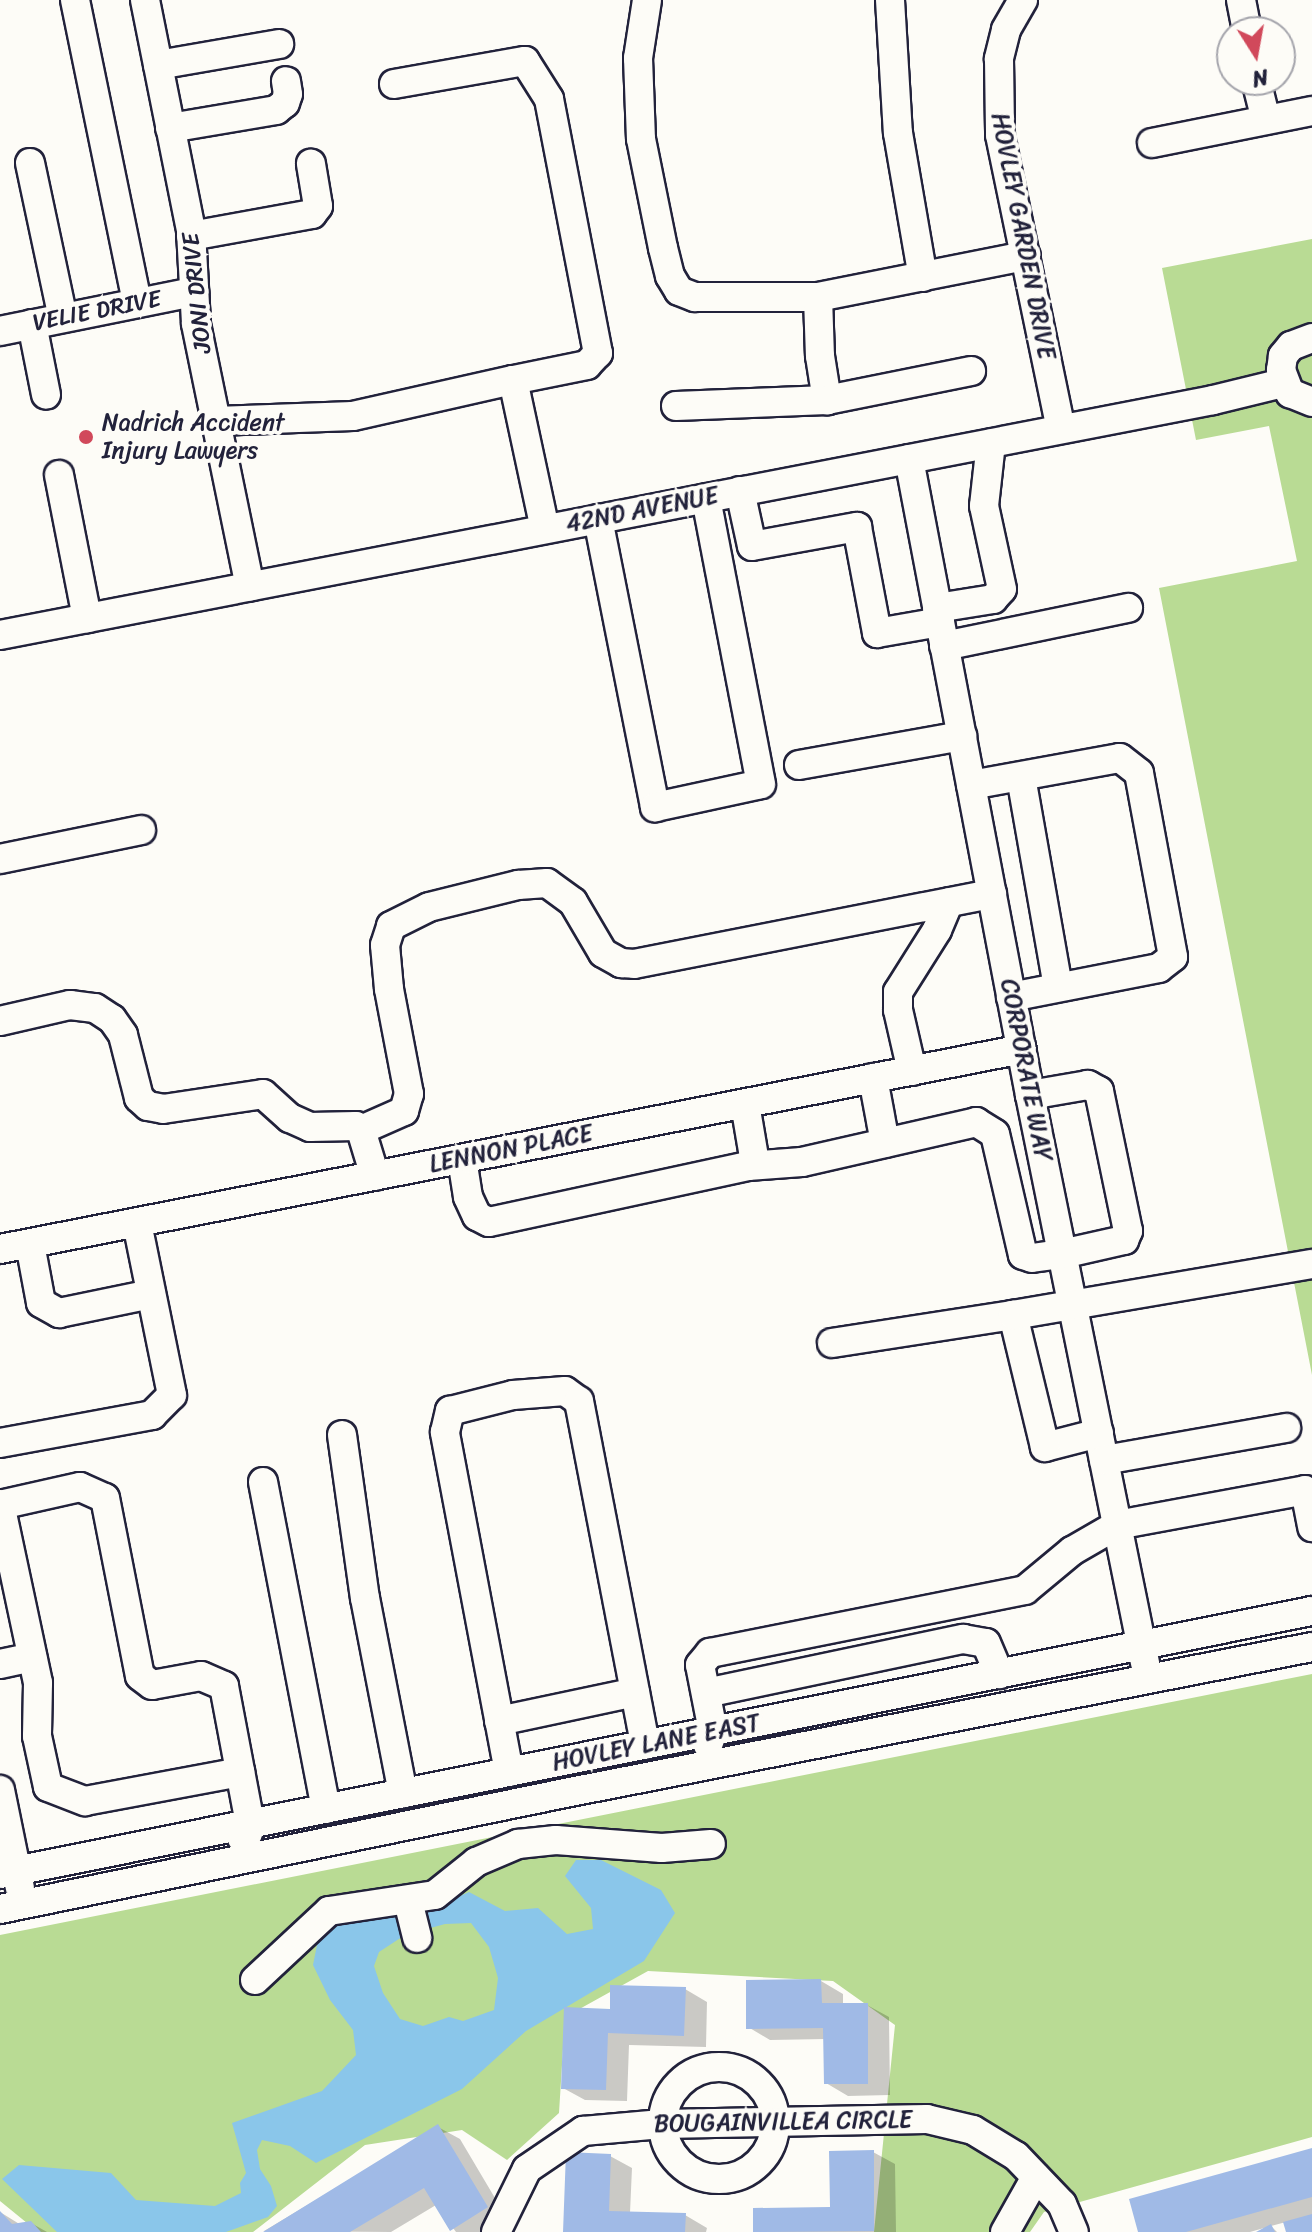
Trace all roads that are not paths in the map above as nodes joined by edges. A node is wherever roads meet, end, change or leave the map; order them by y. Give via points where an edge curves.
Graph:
1 (75, 0) edge
2 (145, 0) edge
3 (647, 0) edge
4 (890, 0) edge
5 (1023, 0) edge
6 (279, 44) dead end
7 (158, 65) junction
8 (286, 81) dead end
9 (394, 84) dead end
10 (1260, 96) edge
11 (1312, 111) edge
12 (1266, 120) junction
13 (170, 128) junction
14 (1152, 143) dead end
15 (30, 163) dead end
16 (311, 164) dead end
17 (191, 236) junction
18 (1026, 256) junction
19 (923, 277) junction
20 (194, 292) junction
21 (818, 297) junction
22 (137, 302) junction
23 (63, 318) junction
24 (32, 324) junction
25 (0, 331) edge
26 (1312, 338) edge
27 (971, 371) dead end
28 (513, 380) junction
29 (1283, 383) junction
30 (46, 395) dead end
31 (827, 400) junction
32 (1312, 402) edge
33 (676, 406) dead end
34 (216, 421) junction
35 (1061, 429) junction
36 (991, 443) junction
37 (909, 459) junction
38 (59, 475) dead end
39 (740, 491) junction
40 (706, 498) junction
41 (598, 519) junction
42 (545, 529) junction
43 (250, 586) junction
44 (1128, 608) dead end
45 (87, 618) junction
46 (940, 625) junction
47 (0, 635) edge
48 (962, 736) junction
49 (799, 765) dead end
50 (1021, 777) junction
51 (971, 785) junction
52 (141, 830) dead end
53 (0, 859) edge
54 (992, 894) junction
55 (949, 902) junction
56 (1058, 987) junction
57 (1011, 997) junction
58 (0, 1021) edge
59 (1022, 1049) junction
60 (912, 1071) junction
61 (873, 1078) junction
62 (1030, 1095) junction
63 (745, 1104) junction
64 (361, 1130) junction
65 (885, 1143) junction
66 (462, 1159) junction
67 (748, 1166) junction
68 (375, 1176) junction
69 (137, 1223) junction
70 (30, 1244) junction
71 (0, 1249) edge
72 (1062, 1254) junction
73 (1312, 1264) edge
74 (151, 1294) junction
75 (1072, 1307) junction
76 (1013, 1315) junction
77 (832, 1343) dead end
78 (1286, 1428) dead end
79 (342, 1435) dead end
80 (0, 1443) edge
81 (1101, 1446) junction
82 (263, 1482) dead end
83 (0, 1504) edge
84 (1117, 1525) junction
85 (1312, 1527) edge
86 (1312, 1611) edge
87 (1141, 1645) junction
88 (1312, 1647) edge
89 (32, 1657) junction
90 (0, 1664) edge
91 (999, 1674) junction
92 (1149, 1679) junction
93 (635, 1692) junction
94 (706, 1693) junction
95 (499, 1721) junction
96 (713, 1731) junction
97 (645, 1745) junction
98 (240, 1772) junction
99 (509, 1772) junction
100 (0, 1790) edge
101 (579, 1791) junction
102 (403, 1793) junction
103 (326, 1809) junction
104 (250, 1824) junction
105 (711, 1844) dead end
106 (9, 1872) edge
107 (142, 1881) junction
108 (408, 1901) junction
109 (12, 1907) edge
110 (417, 1938) dead end
111 (255, 1980) dead end
112 (662, 2124) junction
113 (776, 2124) junction
114 (1036, 2177) junction
115 (496, 2232) edge
116 (1005, 2232) edge
117 (1074, 2232) edge

1 - 22 street
2 - 7 street, JONI DRIVE
3 - 21 street via 638,58 638,109 670,276 679,291 695,297
4 - 19 street via 898,133
5 - 18 street, HOVLEY GARDEN DRIVE via 1006,30 997,96 1000,135
6 - 7 street
7 - 13 street, JONI DRIVE
8 - 13 street via 285,103 276,110
9 - 28 street via 525,61 549,99 598,353 587,365
10 - 12 street
11 - 12 street
12 - 14 street
13 - 17 street, JONI DRIVE
15 - 23 street
16 - 17 street via 318,206 312,214
17 - 20 street, JONI DRIVE
18 - 19 street
18 - 35 street, HOVLEY GARDEN DRIVE
19 - 21 street
20 - 22 street, VELIE DRIVE
20 - 34 street, JONI DRIVE
21 - 31 street
22 - 23 street, VELIE DRIVE
23 - 24 street, VELIE DRIVE
24 - 25 street, VELIE DRIVE
24 - 30 street
26 - 29 street via 1291,346 1283,356
27 - 31 street
28 - 34 street via 353,416
28 - 42 street
29 - 32 street via 1302,401
29 - 35 street, 42ND AVENUE
31 - 33 street
34 - 43 street, JONI DRIVE
35 - 36 street, 42ND AVENUE
36 - 37 street, 42ND AVENUE
36 - 46 street via 984,506 1002,589 993,599
37 - 39 street, 42ND AVENUE
37 - 46 street, CORPORATE WAY
38 - 45 street
39 - 40 street, 42ND AVENUE
39 - 46 street via 752,546 857,527 877,633
40 - 41 street, 42ND AVENUE
40 - 41 street via 761,784 655,807
41 - 42 street, 42ND AVENUE
42 - 43 street, 42ND AVENUE
43 - 45 street, 42ND AVENUE
44 - 46 street
45 - 47 street, 42ND AVENUE
46 - 48 street, CORPORATE WAY
48 - 49 street
48 - 51 street, CORPORATE WAY
50 - 51 street
50 - 56 street
50 - 56 street via 1120,758 1139,773 1173,957 1159,968
51 - 54 street, CORPORATE WAY
52 - 53 street
54 - 55 street
54 - 57 street, CORPORATE WAY
55 - 60 street via 898,992
55 - 64 street via 634,964 603,953 573,902 547,883 429,907 391,926 385,945 407,1103 404,1111
56 - 57 street
57 - 59 street, CORPORATE WAY
58 - 64 street via 70,1005 95,1008 123,1035 139,1098 148,1106 163,1109 263,1094 290,1118 310,1127
59 - 60 street, LENNON PLACE
59 - 62 street, CORPORATE WAY
60 - 61 street, LENNON PLACE
61 - 63 street, LENNON PLACE
61 - 65 street
62 - 72 street, CORPORATE WAY
62 - 72 street via 1088,1085 1099,1091 1104,1107 1128,1231 1124,1240
63 - 66 street, LENNON PLACE
63 - 67 street via 754,1157
64 - 68 street
65 - 67 street via 802,1162
65 - 72 street via 976,1122 986,1125 1001,1150 1023,1255
66 - 67 street via 468,1197 477,1216 489,1222
66 - 68 street, LENNON PLACE
68 - 69 street, LENNON PLACE
69 - 70 street, LENNON PLACE
69 - 74 street
70 - 71 street, LENNON PLACE
70 - 74 street via 41,1303 59,1313
72 - 75 street, CORPORATE WAY
73 - 75 street
74 - 80 street via 172,1395 152,1415
75 - 76 street
75 - 81 street, CORPORATE WAY
76 - 77 street
76 - 81 street via 1045,1447
78 - 81 street
79 - 102 street via 365,1598
81 - 84 street, CORPORATE WAY
82 - 103 street
83 - 89 street
83 - 98 street via 80,1487 105,1498 140,1676 152,1685 201,1676 224,1686
84 - 85 street via 1305,1490
84 - 87 street, CORPORATE WAY
84 - 94 street via 1072,1551 1025,1590 710,1653 700,1665
86 - 87 street, HOVLEY LANE EAST
87 - 91 street, HOVLEY LANE EAST
87 - 92 street, CORPORATE WAY
88 - 92 street, HOVLEY LANE EAST
89 - 90 street
89 - 98 street via 38,1683 37,1736 48,1787 85,1801
91 - 94 street via 986,1643 963,1639
91 - 96 street, HOVLEY LANE EAST
92 - 101 street, HOVLEY LANE EAST
93 - 95 street
93 - 95 street via 579,1401 565,1391 513,1395 450,1411 445,1432
93 - 97 street
94 - 96 street
95 - 99 street
96 - 97 street, HOVLEY LANE EAST
96 - 101 street via 709,1744 699,1750
97 - 99 street, HOVLEY LANE EAST
98 - 104 street
99 - 102 street, HOVLEY LANE EAST
100 - 106 street
101 - 107 street, HOVLEY LANE EAST
102 - 103 street, HOVLEY LANE EAST
103 - 104 street, HOVLEY LANE EAST
104 - 106 street, HOVLEY LANE EAST
104 - 107 street via 241,1840
105 - 108 street via 518,1844 476,1862 435,1895
106 - 109 street
107 - 109 street, HOVLEY LANE EAST
108 - 110 street
108 - 111 street via 329,1911
112 - 113 street, BOUGAINVILLEA CIRCLE
112 - 113 street via 673,2157 702,2177 719,2180 744,2173 765,2157
112 - 113 street via 678,2083 719,2066 759,2083 769,2095
112 - 115 street, BOUGAINVILLEA CIRCLE via 583,2131 527,2169
113 - 114 street, BOUGAINVILLEA CIRCLE via 927,2119 973,2130 1016,2156
114 - 116 street
114 - 117 street, BOUGAINVILLEA CIRCLE via 1062,2204

